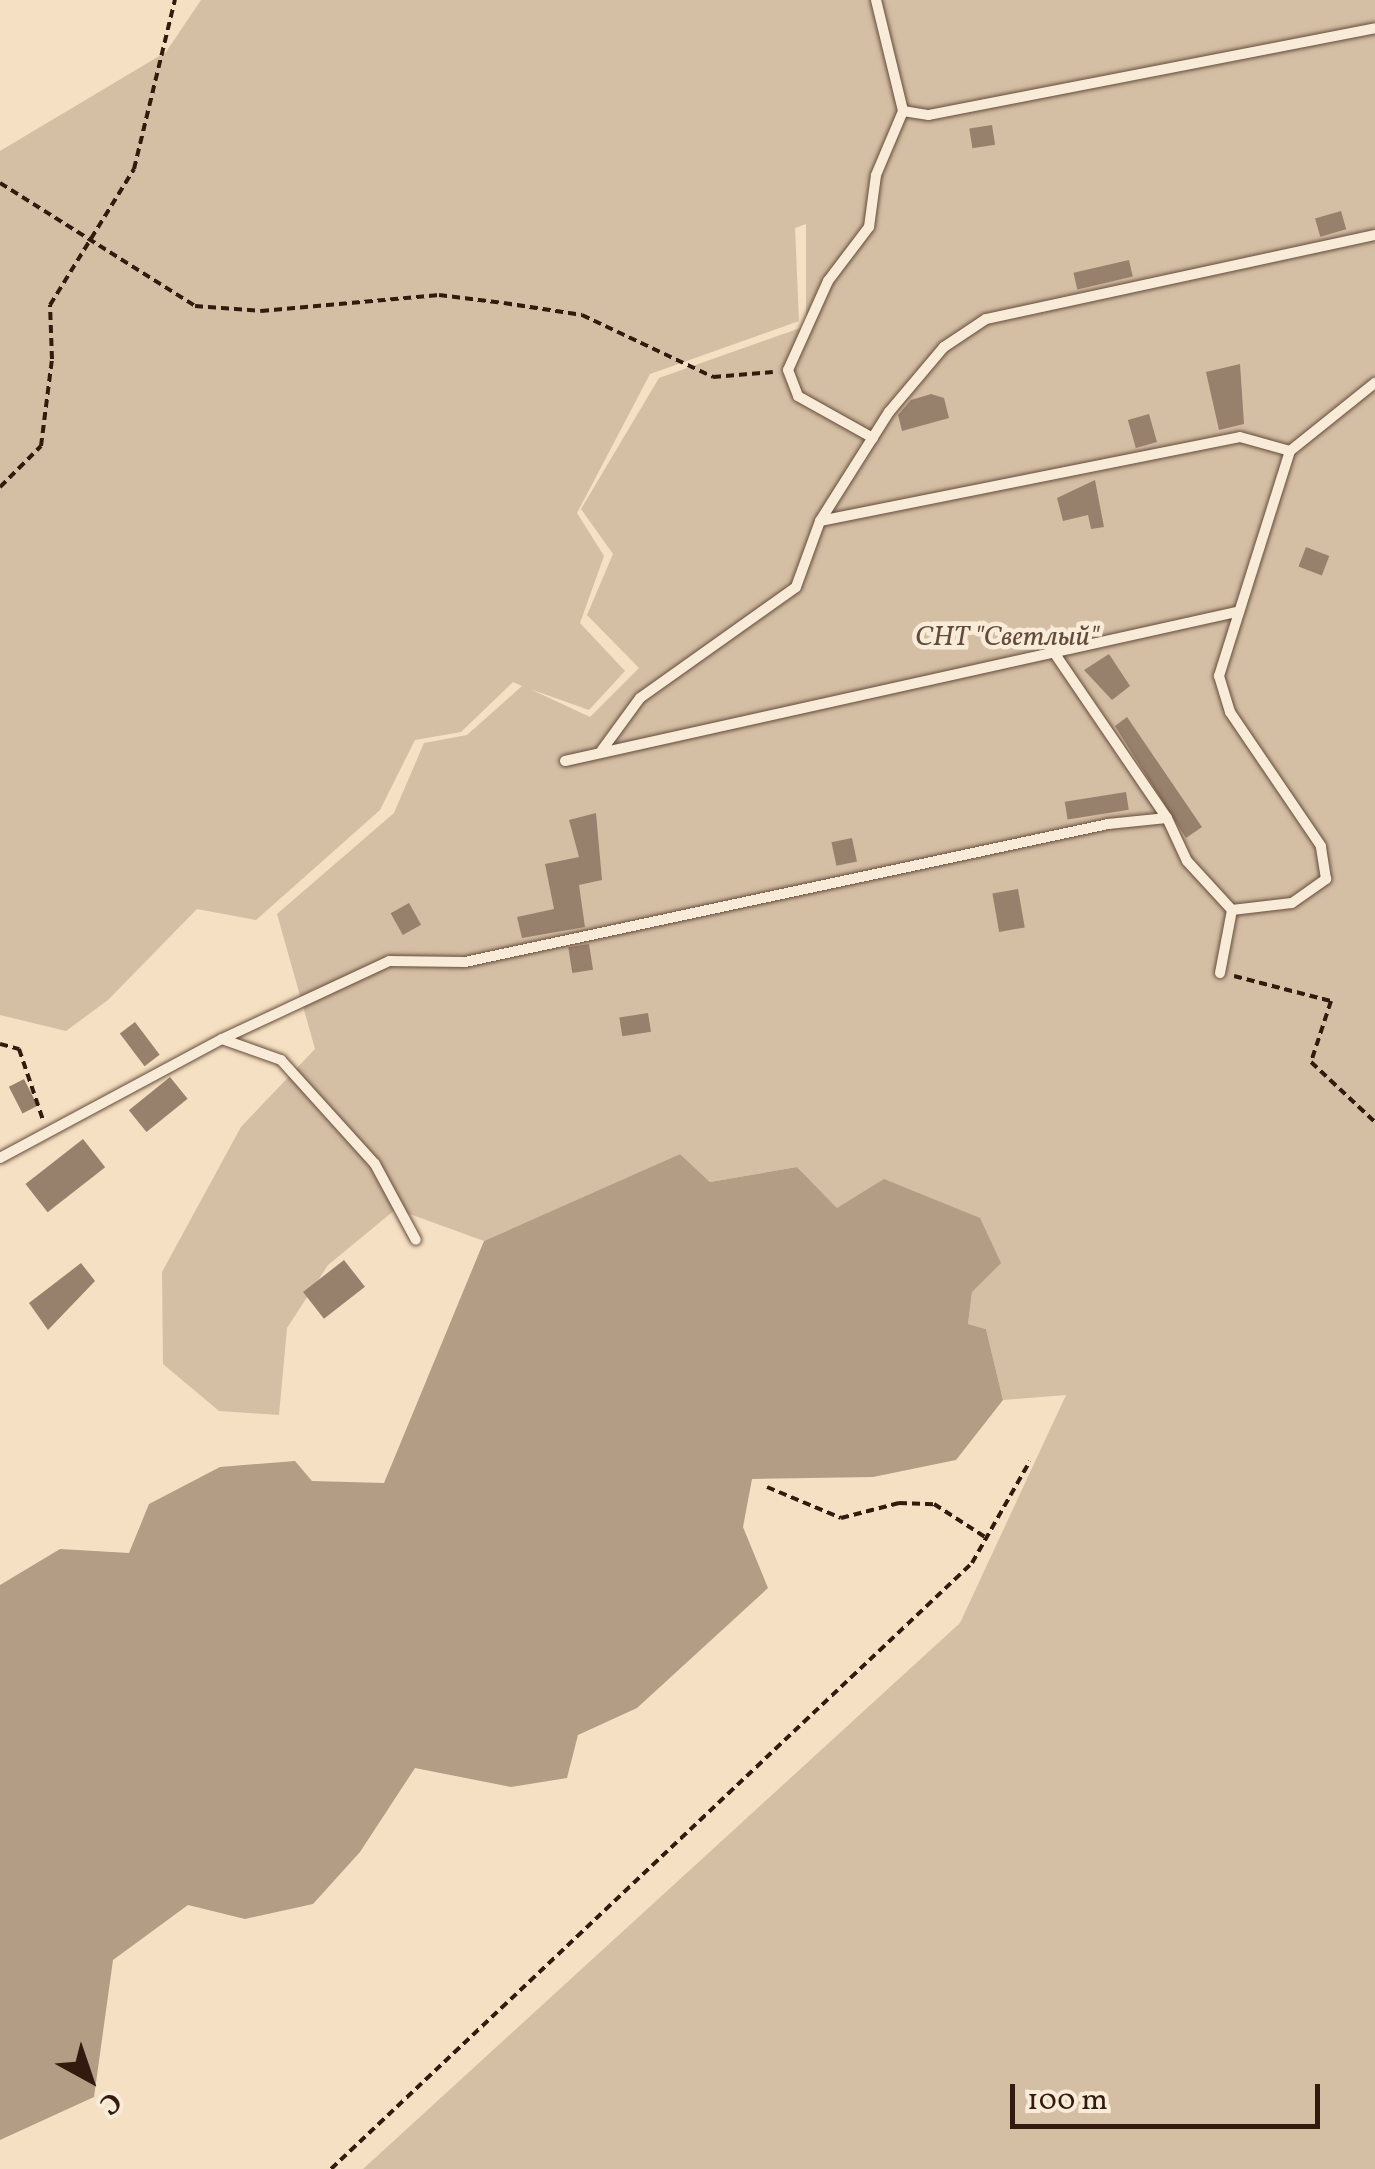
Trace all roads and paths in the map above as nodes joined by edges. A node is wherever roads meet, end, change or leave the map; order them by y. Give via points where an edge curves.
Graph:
1 (175, 0) edge
2 (876, 0) edge
3 (1375, 28) edge
4 (904, 111) junction
5 (0, 183) edge
6 (1375, 235) edge
7 (88, 244) junction
8 (788, 370) junction
9 (1375, 383) edge
10 (873, 438) junction
11 (1290, 451) junction
12 (0, 487) edge
13 (820, 521) junction
14 (1236, 612) junction
15 (1053, 651) junction
16 (602, 750) junction
17 (566, 762) dead end
18 (1168, 818) junction
19 (1232, 910) junction
20 (1220, 973) joint
21 (222, 1039) junction
22 (0, 1044) edge
23 (1375, 1122) edge
24 (48, 1132) junction
25 (0, 1158) edge
26 (416, 1240) dead end
27 (1030, 1460) dead end
28 (767, 1487) dead end
29 (988, 1539) junction
30 (331, 2169) edge

1 - 7 path via 134,170
2 - 4 lane
3 - 4 lane via 929,116
4 - 8 lane via 876,174 869,227 828,281
5 - 7 path
6 - 10 lane via 986,319 944,347
7 - 8 path via 196,306 261,311 472,299 582,315 713,378
7 - 12 path via 50,305 52,358 41,446
8 - 10 lane via 798,396
9 - 11 lane
10 - 13 lane
11 - 13 lane via 1240,437
11 - 14 lane
13 - 16 lane via 796,587 640,698
14 - 15 lane
14 - 19 lane via 1219,676 1230,712 1321,846 1326,878 1292,903
15 - 16 lane
15 - 18 lane
16 - 17 lane
18 - 19 lane via 1187,860
18 - 21 lane via 1108,824 465,962 389,960
19 - 20 lane
20 - 23 path via 1332,1001 1311,1062
21 - 24 lane
21 - 26 lane via 282,1060 375,1164
22 - 24 path via 20,1048
24 - 25 lane
27 - 29 path
28 - 29 path via 841,1518 900,1503 934,1504
29 - 30 path via 972,1564

